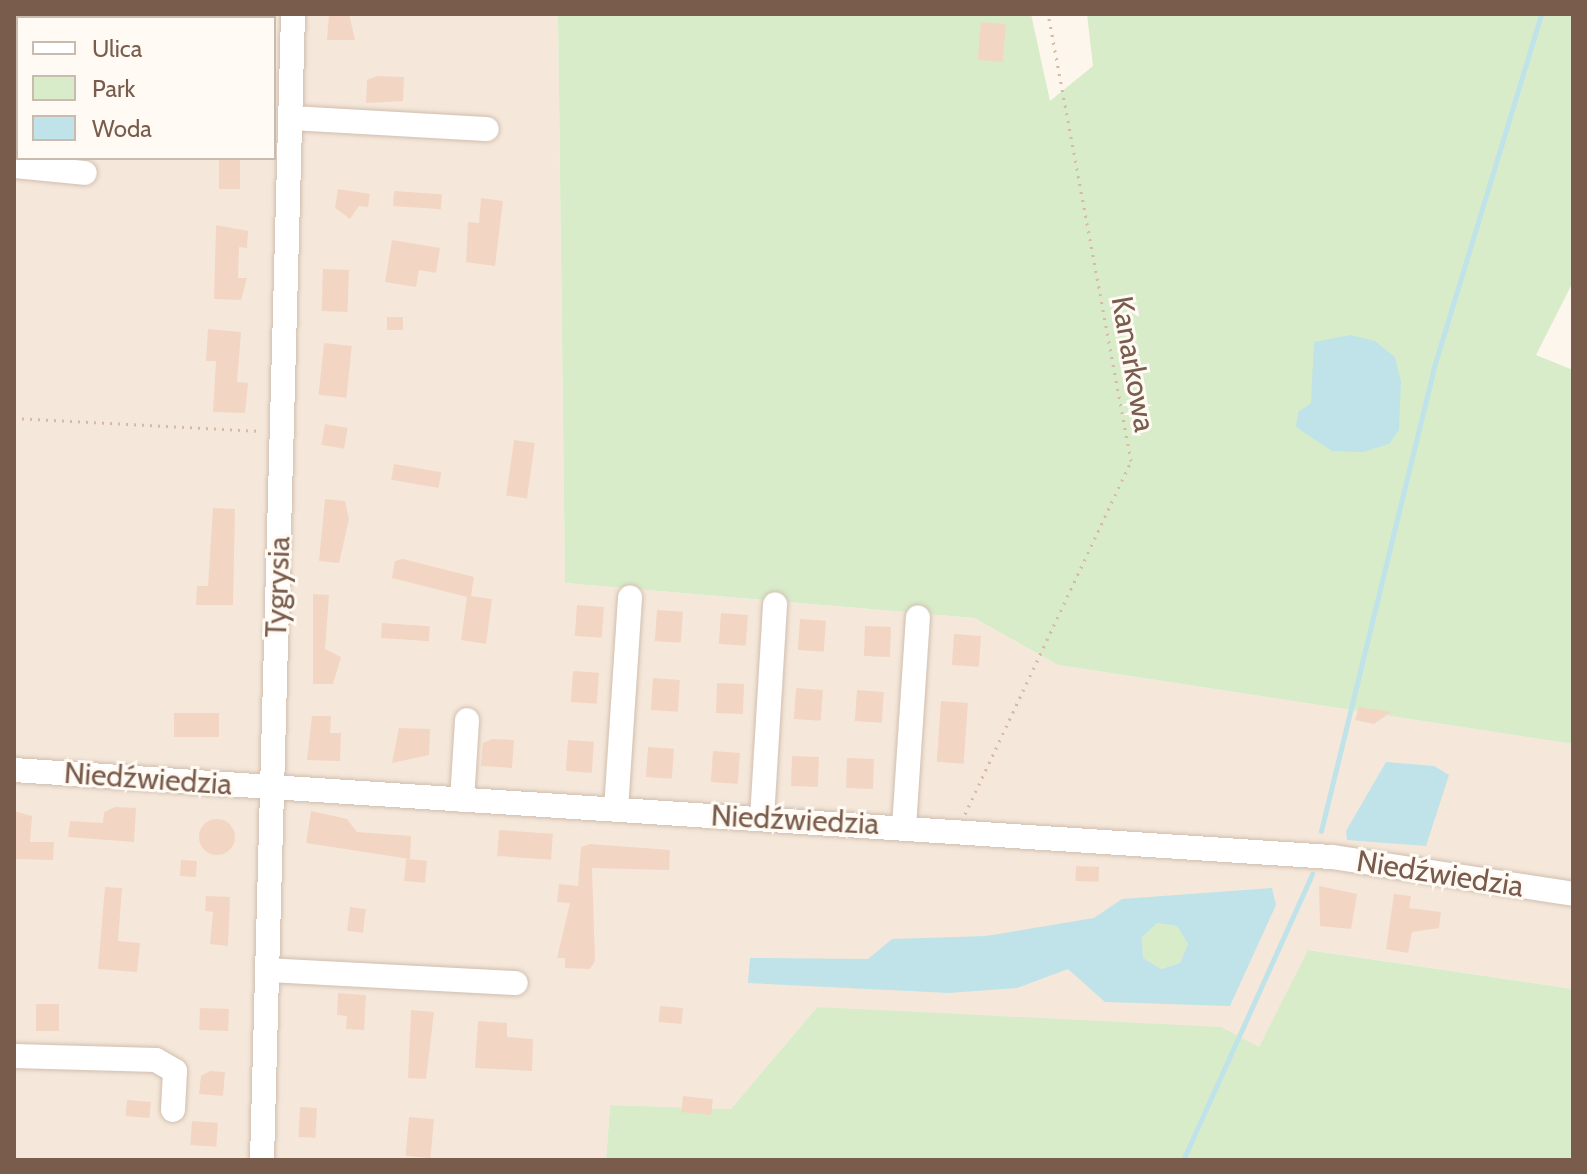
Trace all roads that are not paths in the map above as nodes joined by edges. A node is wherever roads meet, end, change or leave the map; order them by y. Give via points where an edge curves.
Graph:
1 (293, 14) edge
2 (290, 118) junction
3 (487, 129) dead end
4 (14, 166) edge
5 (85, 173) dead end
6 (630, 597) dead end
7 (775, 604) dead end
8 (918, 617) dead end
9 (467, 720) dead end
10 (14, 770) edge
11 (271, 787) junction
12 (462, 800) junction
13 (616, 809) junction
14 (762, 818) junction
15 (904, 827) junction
16 (1573, 894) edge
17 (267, 970) junction
18 (516, 983) dead end
19 (14, 1056) edge
20 (173, 1110) dead end
21 (262, 1160) edge

1 - 2 street, Tygrysia
2 - 3 street
2 - 11 street, Tygrysia
4 - 5 street
6 - 13 street
7 - 14 street
8 - 15 street
9 - 12 street
10 - 11 street, Niedźwiedzia
11 - 12 street, Niedźwiedzia
11 - 17 street, Tygrysia
12 - 13 street, Niedźwiedzia
13 - 14 street, Niedźwiedzia
14 - 15 street, Niedźwiedzia
15 - 16 street, Niedźwiedzia via 1332,857
17 - 18 street
17 - 21 street, Tygrysia
19 - 20 street via 156,1060 175,1071

